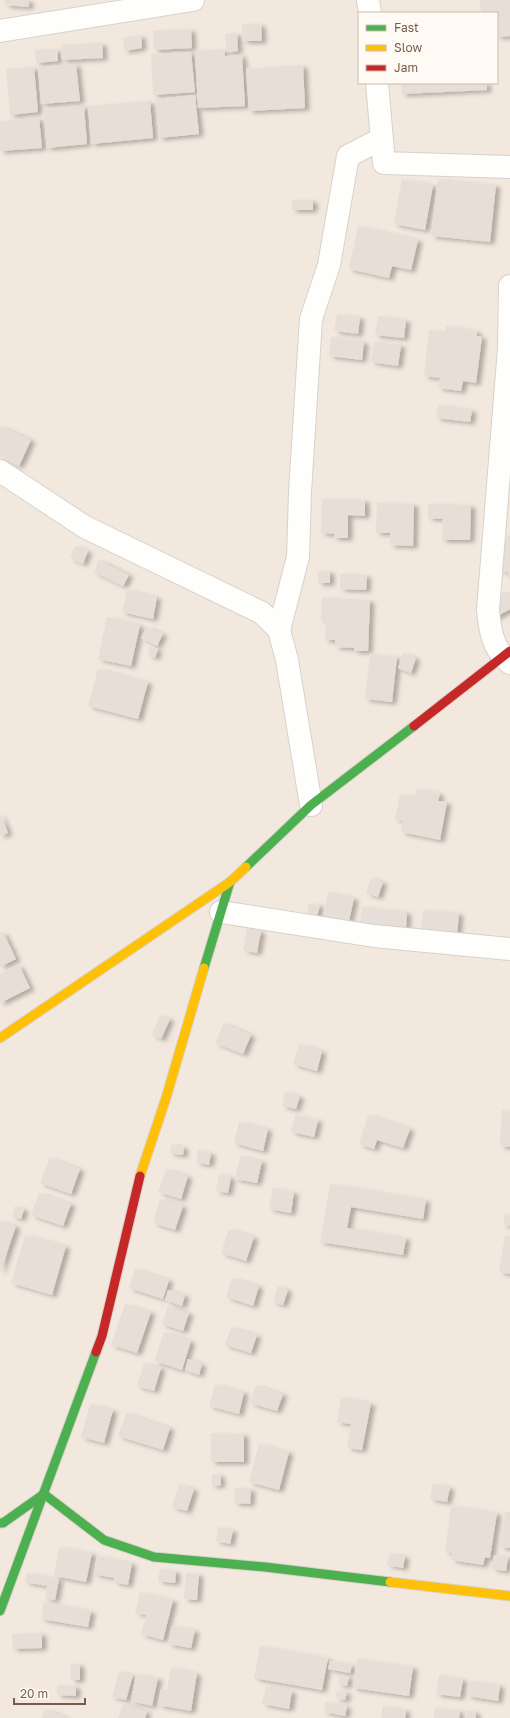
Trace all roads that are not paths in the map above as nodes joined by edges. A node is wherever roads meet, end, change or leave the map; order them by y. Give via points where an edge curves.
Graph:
1 (193, 0) edge
2 (368, 0) edge
3 (155, 3) edge
4 (370, 12) edge
5 (0, 32) edge
6 (376, 84) edge
7 (381, 139) junction
8 (510, 167) edge
9 (510, 286) edge
10 (0, 471) edge
11 (279, 630) junction
12 (507, 657) edge
13 (311, 805) junction
14 (230, 882) junction
15 (221, 912) junction
16 (510, 949) edge
17 (0, 1038) edge
18 (44, 1494) junction
19 (0, 1523) edge
20 (510, 1596) edge
21 (0, 1611) edge

1 - 3 street
2 - 4 street
3 - 5 street
6 - 7 street
7 - 8 street via 384,163
7 - 11 street via 348,156 329,265 311,320 298,558
9 - 12 street via 509,348 488,610 490,634
10 - 11 street via 85,527 262,612
11 - 13 street via 287,660
12 - 13 street
13 - 14 street
14 - 15 street
14 - 17 street
15 - 16 street via 374,936
15 - 18 street via 166,1098 137,1184 102,1336
18 - 19 street
18 - 20 street via 104,1540 154,1557 265,1567
18 - 21 street

